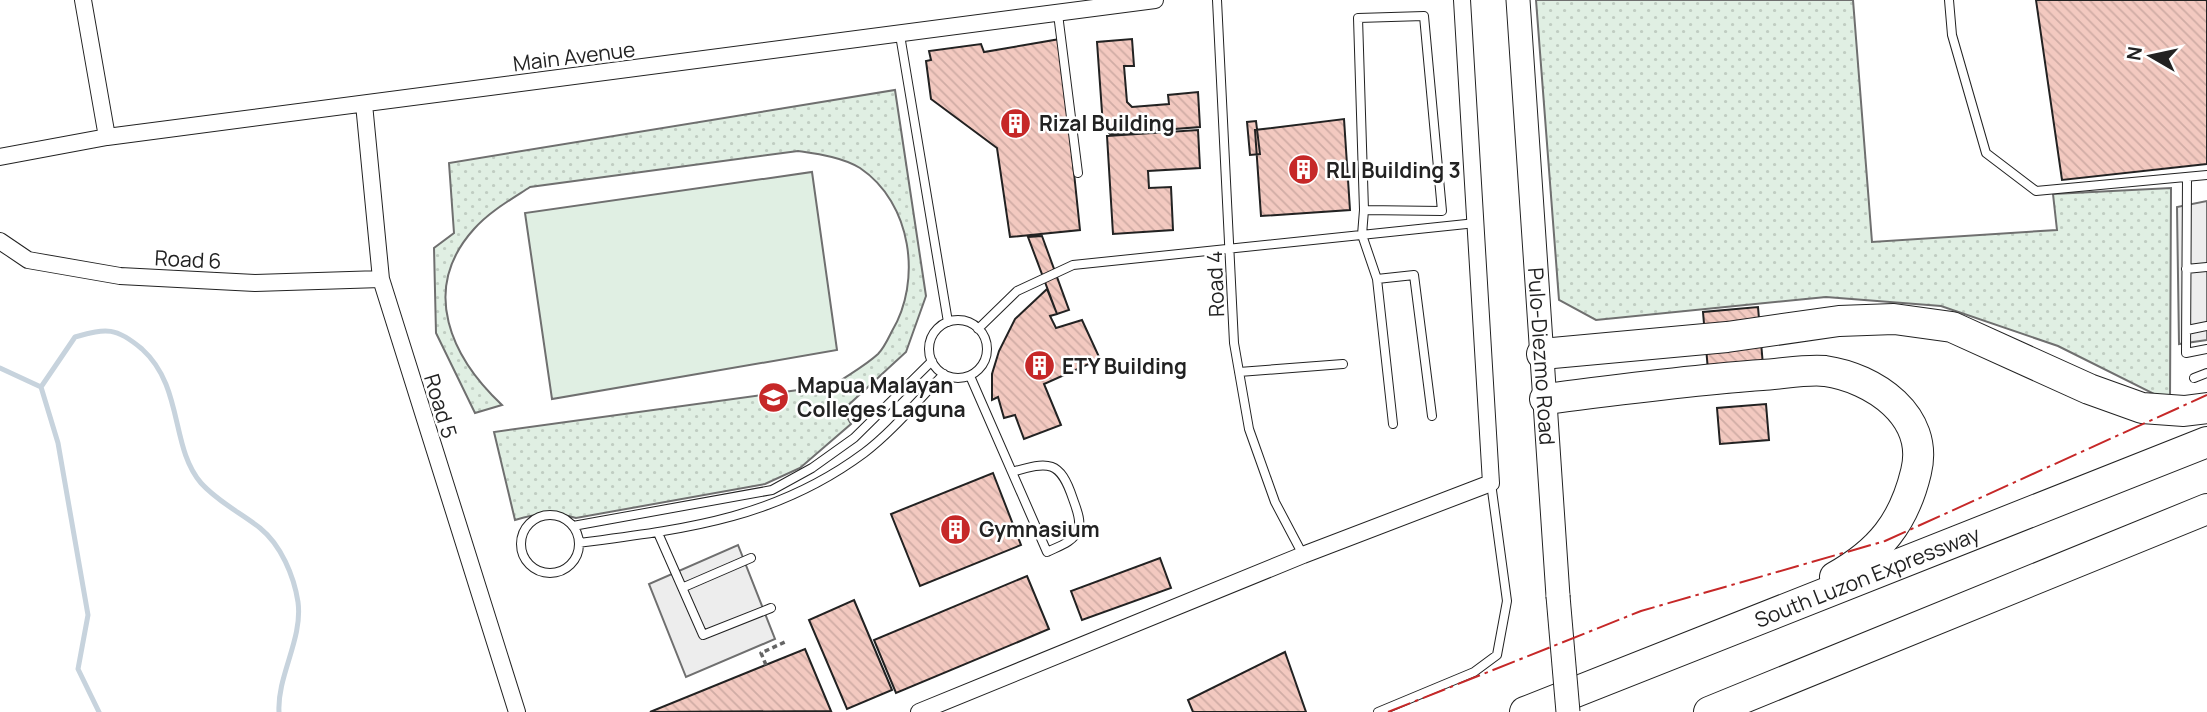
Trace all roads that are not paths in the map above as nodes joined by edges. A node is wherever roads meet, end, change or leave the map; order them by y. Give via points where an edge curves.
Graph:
1 (83, 0) edge
2 (1155, 0) edge
3 (1217, 0) edge
4 (1462, 0) edge
5 (1518, 0) edge
6 (1949, 0) edge
7 (1050, 10) edge
8 (900, 35) junction
9 (363, 104) junction
10 (107, 137) junction
11 (0, 157) edge
12 (1078, 173) dead end
13 (2207, 175) edge
14 (2187, 178) junction
15 (1364, 210) junction
16 (1476, 223) junction
17 (1362, 235) junction
18 (0, 241) edge
19 (1231, 249) junction
20 (2207, 267) edge
21 (2186, 269) junction
22 (381, 279) junction
23 (1377, 279) junction
24 (948, 322) junction
25 (2207, 326) edge
26 (978, 328) junction
27 (2186, 330) junction
28 (2207, 349) edge
29 (1542, 354) junction
30 (932, 361) junction
31 (1343, 364) dead end
32 (1239, 372) junction
33 (2207, 373) edge
34 (944, 374) junction
35 (970, 376) junction
36 (2194, 378) dead end
37 (1545, 399) junction
38 (2207, 408) edge
39 (1432, 416) dead end
40 (1393, 424) dead end
41 (2207, 442) edge
42 (1012, 472) junction
43 (1491, 483) junction
44 (2207, 509) edge
45 (573, 526) junction
46 (658, 533) junction
47 (579, 543) junction
48 (1303, 555) junction
49 (751, 558) dead end
50 (684, 587) junction
51 (771, 608) dead end
52 (1759, 620) junction
53 (517, 712) edge
54 (919, 712) edge
55 (1378, 712) edge
56 (1525, 712) edge
57 (1568, 712) edge
58 (1709, 712) edge

1 - 10 street
2 - 7 street, Main Avenue
3 - 19 lane, Road 4
4 - 16 street
5 - 29 main road, Pulo-Diezmo Road
6 - 14 lane via 1952,35 1986,153 2036,191
7 - 8 street, Main Avenue
7 - 12 lane
8 - 9 street, Main Avenue
8 - 24 lane
9 - 10 street, Main Avenue
9 - 22 street, Road 5
10 - 11 street, Main Avenue
13 - 14 lane
14 - 21 lane
15 - 15 lane via 1358,18 1424,16 1442,211
15 - 17 lane
16 - 17 lane
16 - 43 street
17 - 19 lane
17 - 23 lane
18 - 22 street, Road 6 via 28,260 120,276 255,283
19 - 26 lane via 1073,265 1017,291
19 - 32 lane, Road 4
20 - 21 lane
21 - 27 lane
22 - 53 street, Road 5
23 - 39 lane via 1414,275
23 - 40 lane
24 - 26 lane via 964,321
24 - 30 lane via 930,342
25 - 27 lane
26 - 35 lane via 986,354
27 - 28 lane via 2186,353
29 - 37 main road, Pulo-Diezmo Road
29 - 38 highway via 1894,319 1952,327 2142,408
30 - 34 lane
30 - 45 lane via 854,438 772,490
31 - 32 lane
32 - 48 lane, Road 4 via 1253,441 1275,502
33 - 36 lane
34 - 35 lane
34 - 46 lane via 866,451 820,482 775,505
35 - 42 lane
37 - 52 highway via 1823,371 1861,379 1899,405 1912,429 1918,464 1909,503 1894,531 1852,568
37 - 57 main road, Pulo-Diezmo Road, bridge
41 - 52 highway, South Luzon Expressway
42 - 42 lane via 1045,465 1065,475 1079,517 1078,530 1070,540 1047,552
43 - 48 street
43 - 55 lane via 1507,601 1497,655 1474,672
44 - 58 highway
45 - 47 lane
45 - 47 lane via 557,516 539,517 525,530 525,557 539,570 557,572 573,561
46 - 47 lane
46 - 50 lane
48 - 54 street
49 - 50 lane
50 - 51 lane via 703,635
52 - 56 highway, South Luzon Expressway

